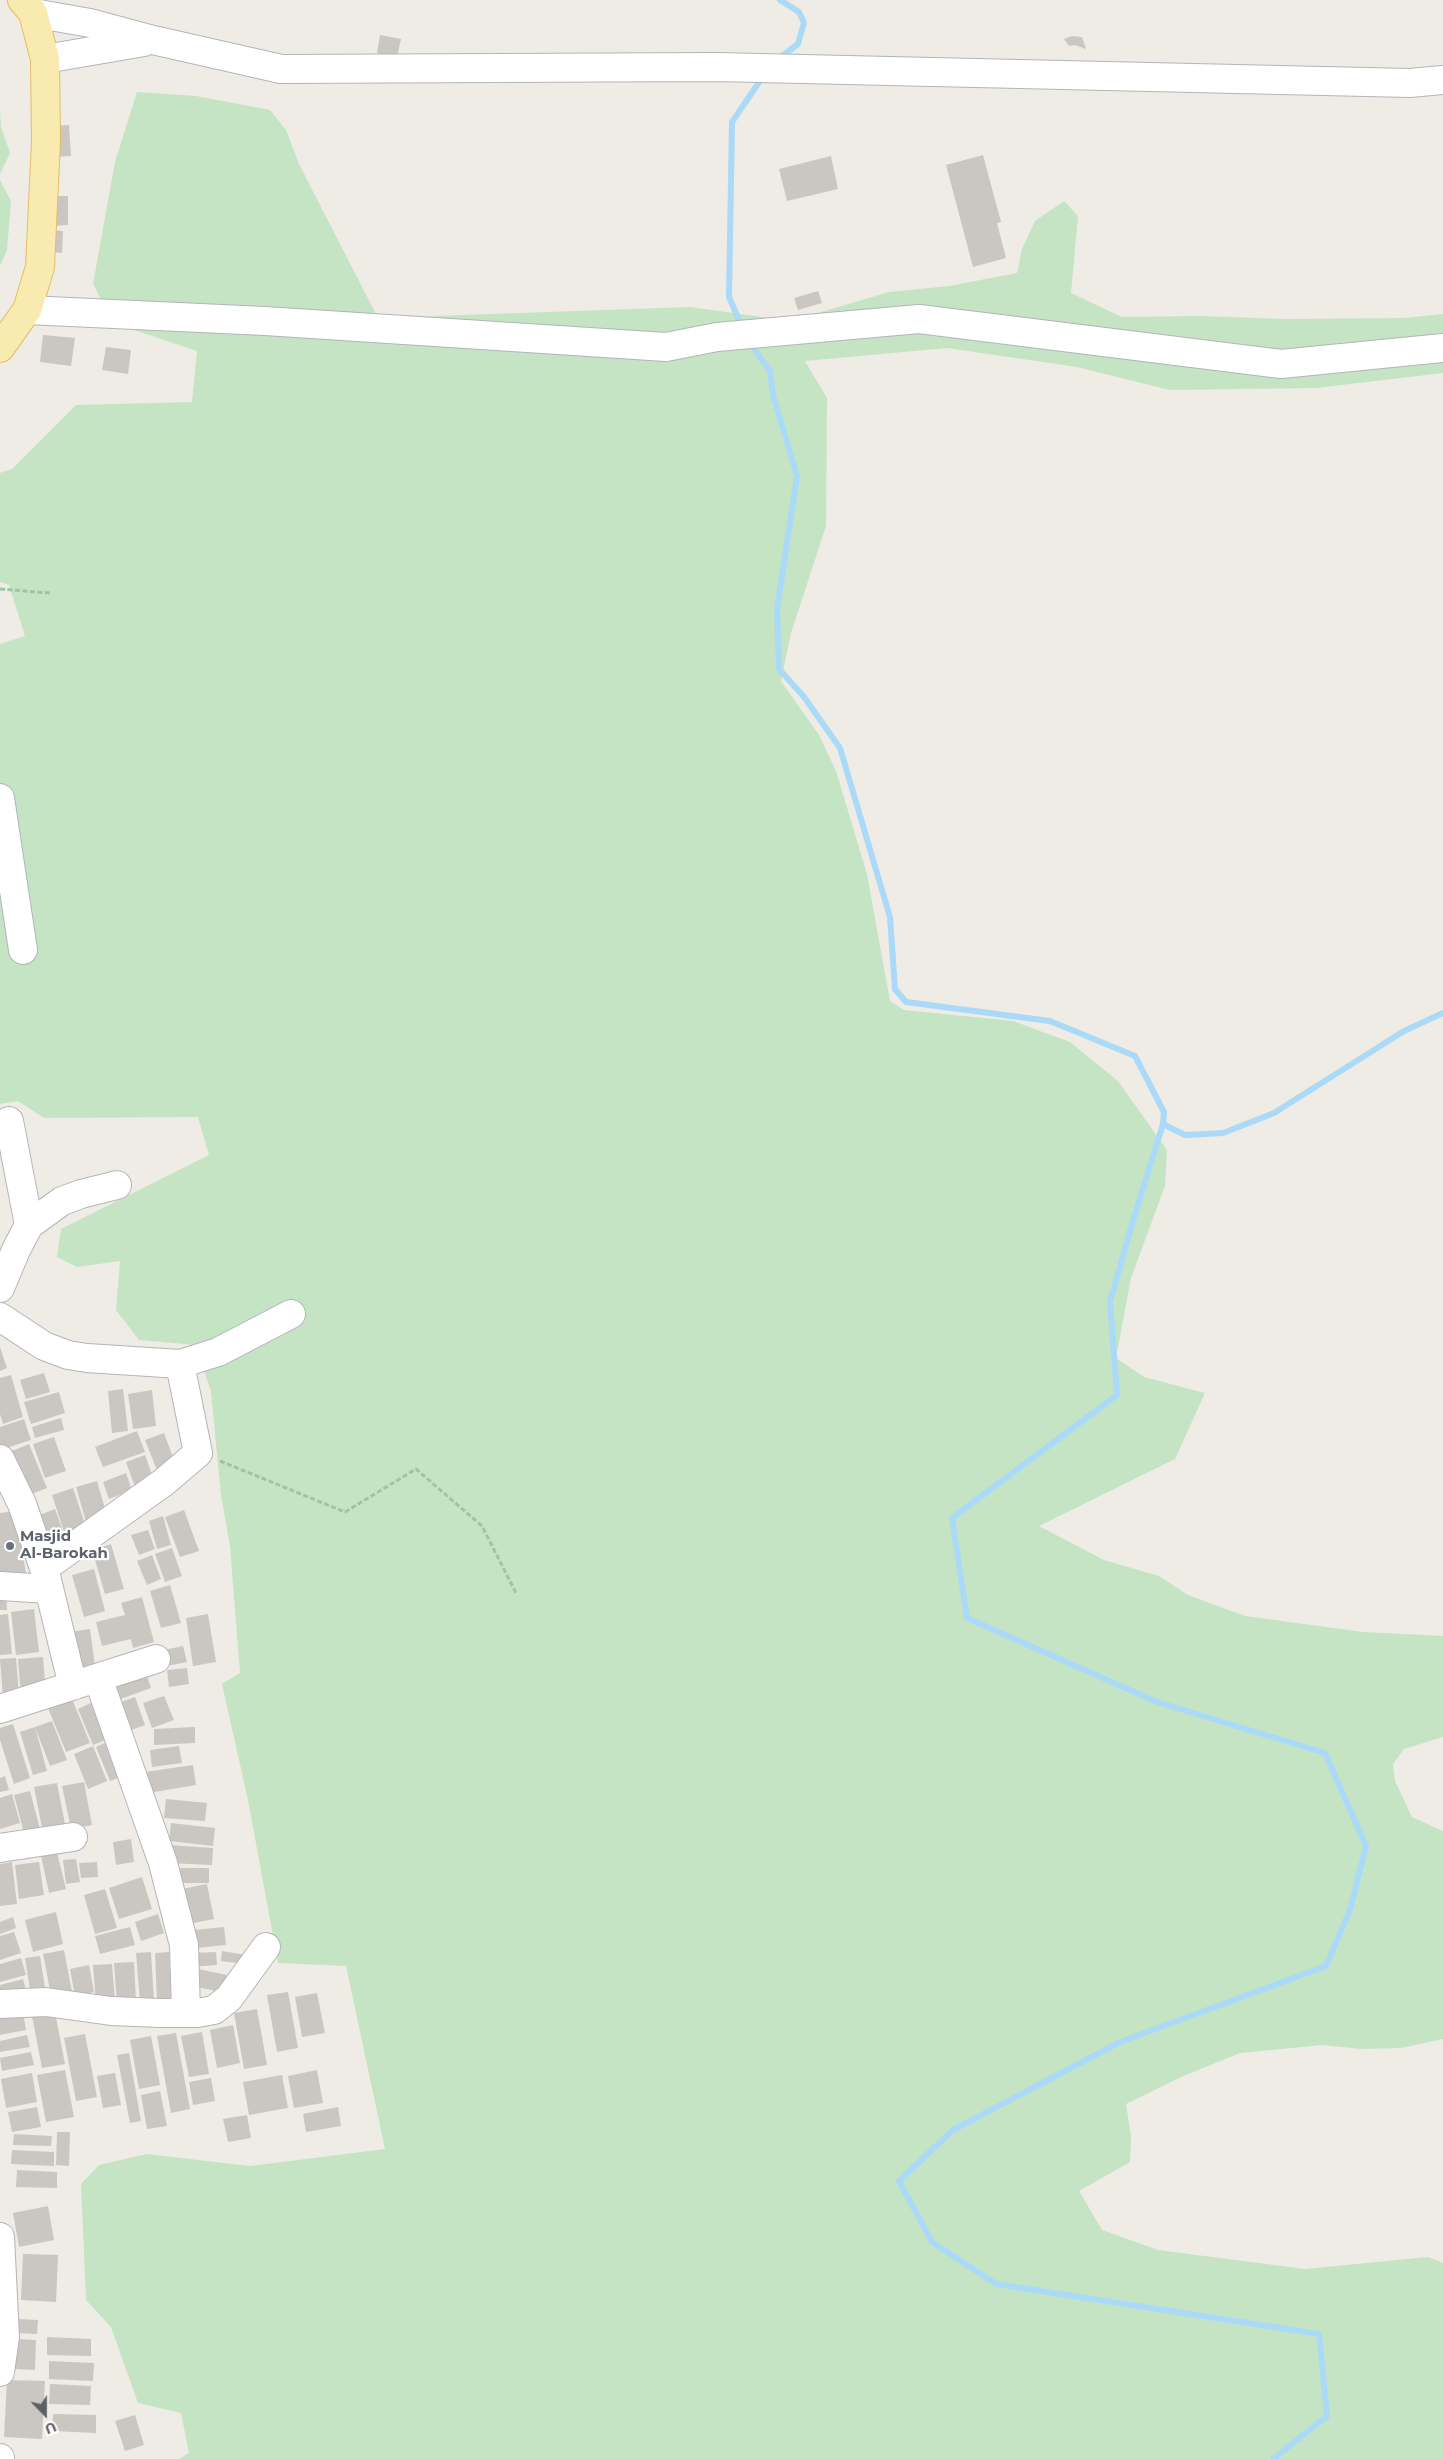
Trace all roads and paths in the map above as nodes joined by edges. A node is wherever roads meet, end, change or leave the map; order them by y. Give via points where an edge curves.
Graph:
1 (28, 6) edge
2 (153, 40) junction
3 (45, 59) junction
4 (1443, 80) edge
5 (29, 306) junction
6 (0, 348) edge
7 (1443, 348) edge
8 (0, 589) edge
9 (50, 593) dead end
10 (0, 798) edge
11 (23, 950) dead end
12 (9, 1120) dead end
13 (117, 1185) dead end
14 (29, 1225) junction
15 (0, 1288) edge
16 (291, 1314) dead end
17 (0, 1317) edge
18 (180, 1364) junction
19 (198, 1452) junction
20 (0, 1459) edge
21 (46, 1579) junction
22 (0, 1586) edge
23 (516, 1593) dead end
24 (156, 1659) dead end
25 (85, 1682) junction
26 (0, 1709) edge
27 (73, 1837) dead end
28 (0, 1848) edge
29 (266, 1947) dead end
30 (0, 2004) edge
31 (186, 2012) junction
32 (0, 2237) edge
33 (2, 2339) edge
34 (0, 2372) edge

1 - 2 street
1 - 3 main road
2 - 3 street
2 - 4 street via 281,69 716,67 1400,82
3 - 5 main road via 46,141 40,266
5 - 6 main road
5 - 7 street via 666,347 716,336 919,319 1281,364
8 - 9 path
10 - 11 street
12 - 14 street
13 - 14 street via 62,1201
14 - 15 street
16 - 18 street via 218,1352
17 - 18 street via 44,1346 68,1355
18 - 19 street
19 - 21 street
19 - 23 path via 345,1512 416,1469 482,1526
20 - 21 street via 22,1504
21 - 22 street
21 - 25 street
24 - 25 street
25 - 26 street
25 - 31 street via 163,1863 184,1945
27 - 28 street
29 - 31 street via 229,1998 214,2010
30 - 31 street via 46,2002 111,2011
32 - 33 street
33 - 34 street

